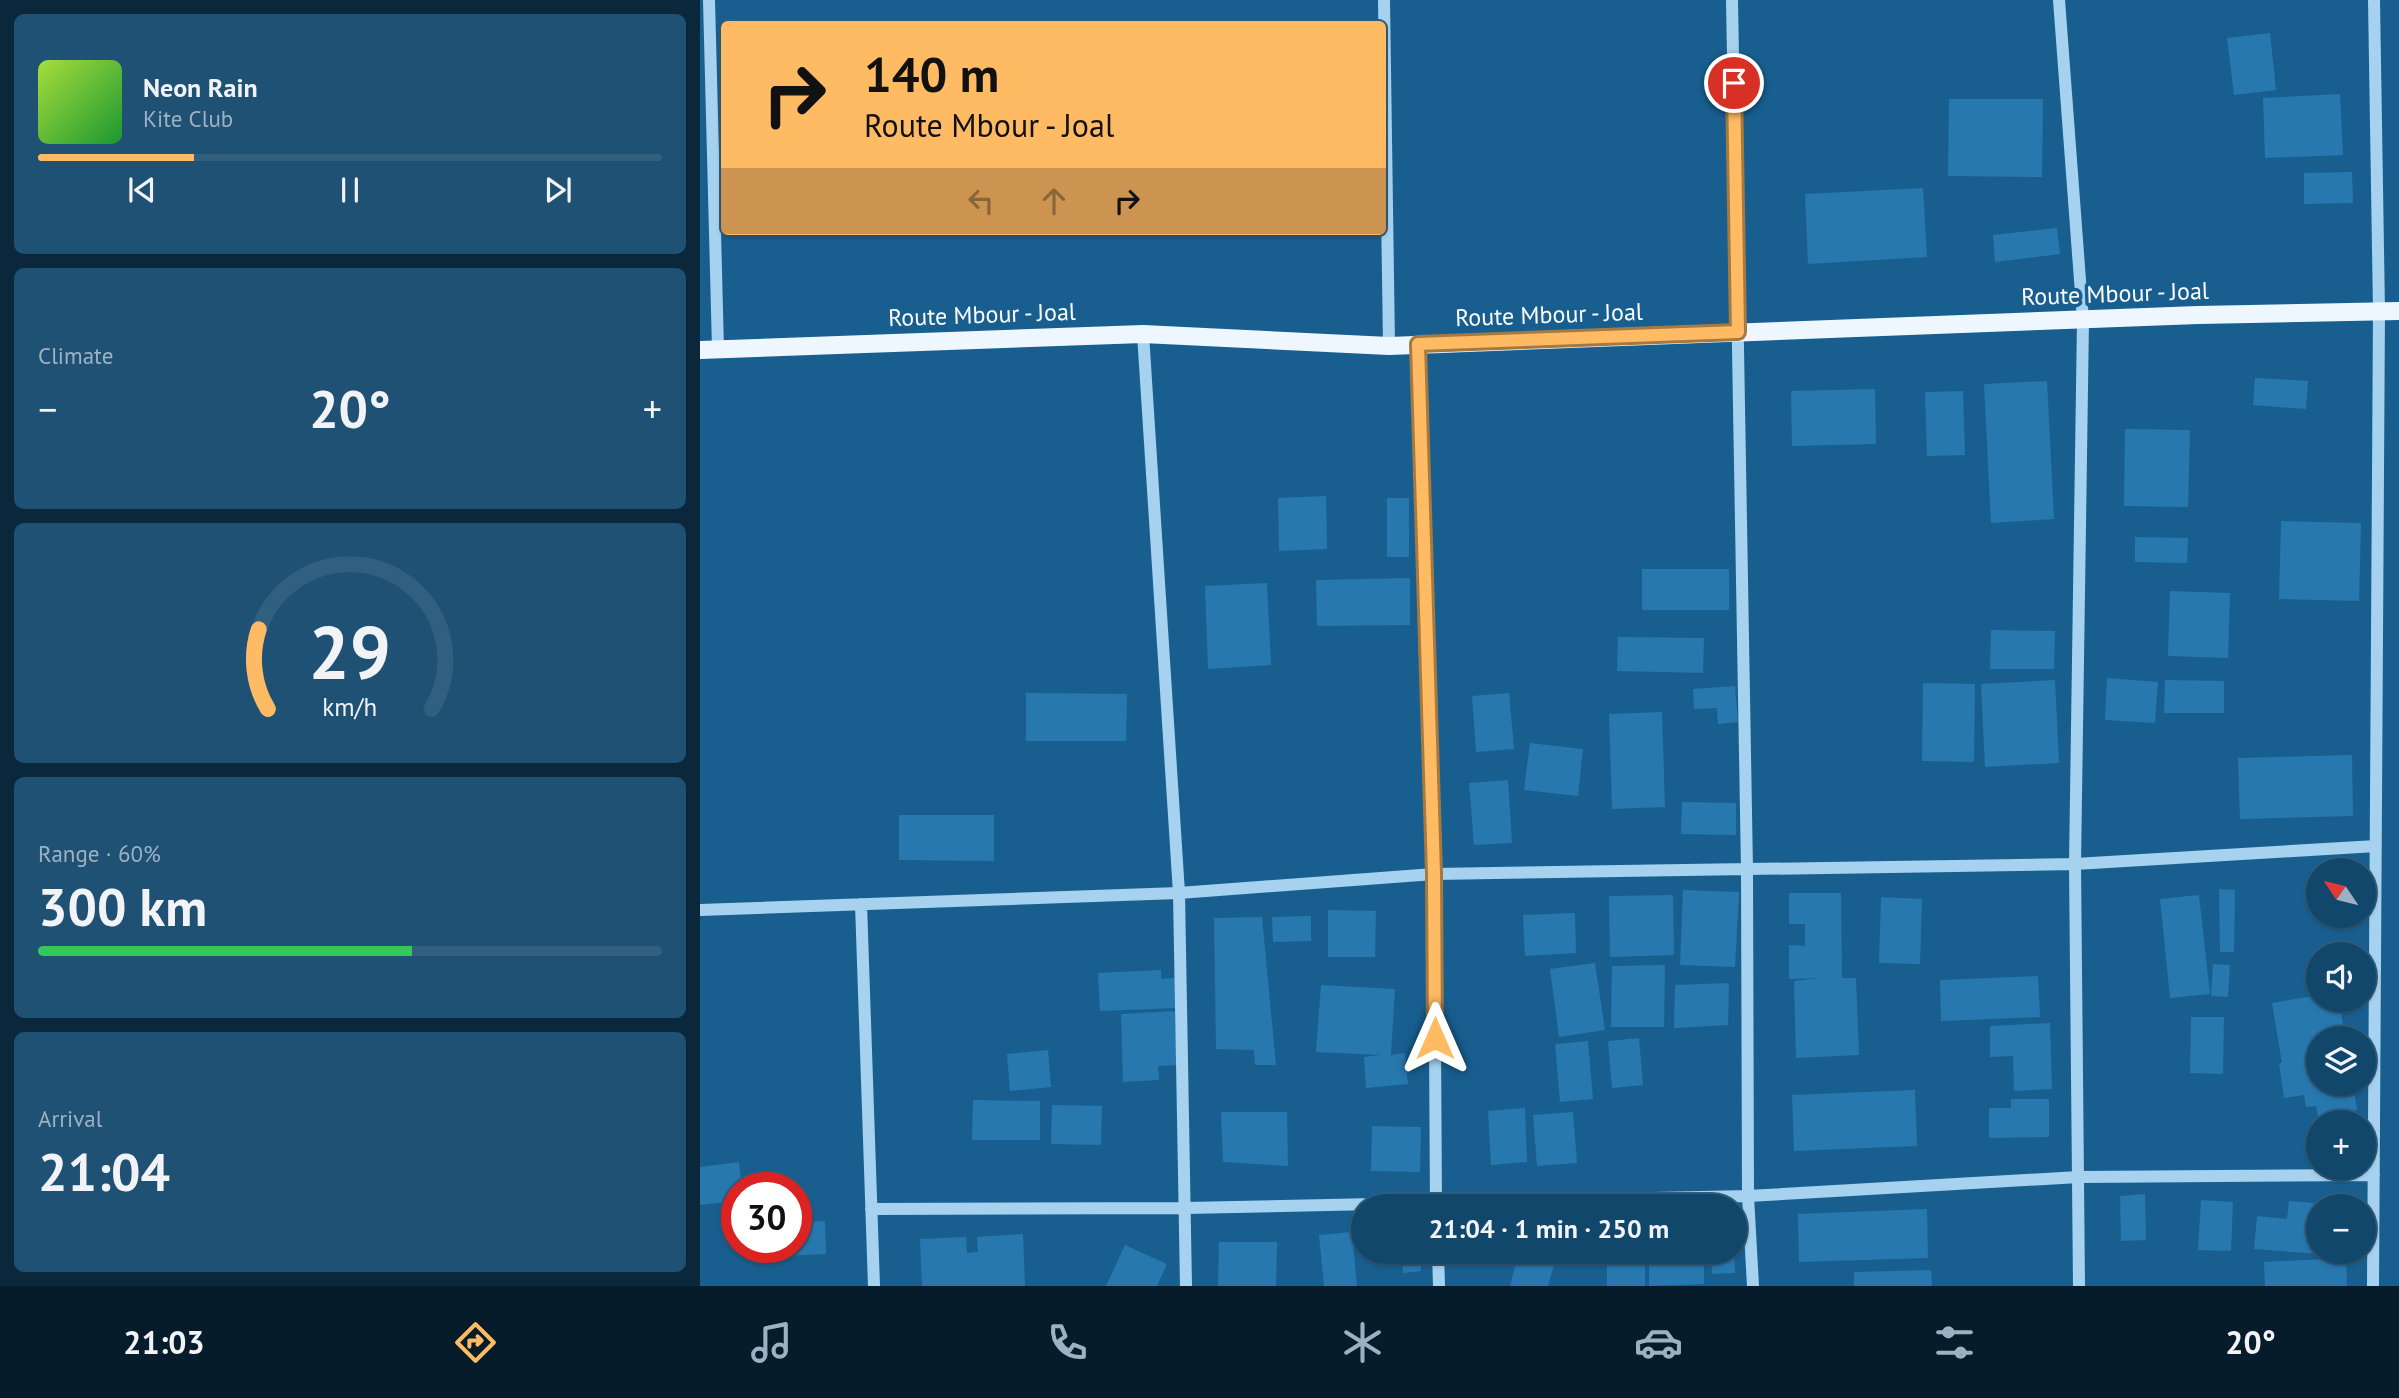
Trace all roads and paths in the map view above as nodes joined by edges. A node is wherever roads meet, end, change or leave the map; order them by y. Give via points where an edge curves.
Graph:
1 (709, 0) edge
2 (1384, 0) edge
3 (1732, 0) edge
4 (2059, 0) edge
5 (2374, 0) edge
6 (1384, 21) edge
7 (1386, 138) edge
8 (2379, 311) junction
9 (2399, 311) edge
10 (2083, 320) junction
11 (1738, 332) junction
12 (1143, 334) junction
13 (1418, 344) junction
14 (1389, 346) junction
15 (719, 349) junction
16 (700, 350) edge
17 (2376, 846) junction
18 (2075, 864) junction
19 (1747, 870) junction
20 (1434, 874) junction
21 (1179, 892) junction
22 (861, 904) junction
23 (700, 910) edge
24 (2374, 1110) edge
25 (2306, 1175) edge
26 (2079, 1177) junction
27 (2374, 1180) edge
28 (1436, 1194) edge
29 (1748, 1196) junction
30 (1351, 1205) edge
31 (1186, 1208) junction
32 (871, 1209) junction
33 (1438, 1264) edge
34 (874, 1286) edge
35 (1186, 1286) edge
36 (1439, 1286) edge
37 (1753, 1286) edge
38 (2079, 1286) edge
39 (2373, 1286) edge

1 - 15 street
2 - 6 street
3 - 11 street
4 - 10 street
5 - 8 street
7 - 14 street
8 - 9 main road, Route Mbour - Joal
8 - 10 main road, Route Mbour - Joal
8 - 17 street
10 - 11 main road, Route Mbour - Joal
10 - 18 street
11 - 13 main road, Route Mbour - Joal
11 - 19 street
12 - 14 main road, Route Mbour - Joal
12 - 15 main road, Route Mbour - Joal
12 - 21 street
13 - 14 main road, Route Mbour - Joal
13 - 20 street
15 - 16 main road, Route Mbour - Joal
17 - 18 street
17 - 24 street
18 - 19 street
18 - 26 street
19 - 20 street
19 - 29 street
20 - 21 street
20 - 28 street
21 - 22 street
21 - 31 street
22 - 23 street
22 - 32 street
25 - 26 street
26 - 29 street
26 - 38 street
27 - 39 street
29 - 37 street
30 - 31 street
31 - 32 street
31 - 35 street
32 - 34 street
33 - 36 street

